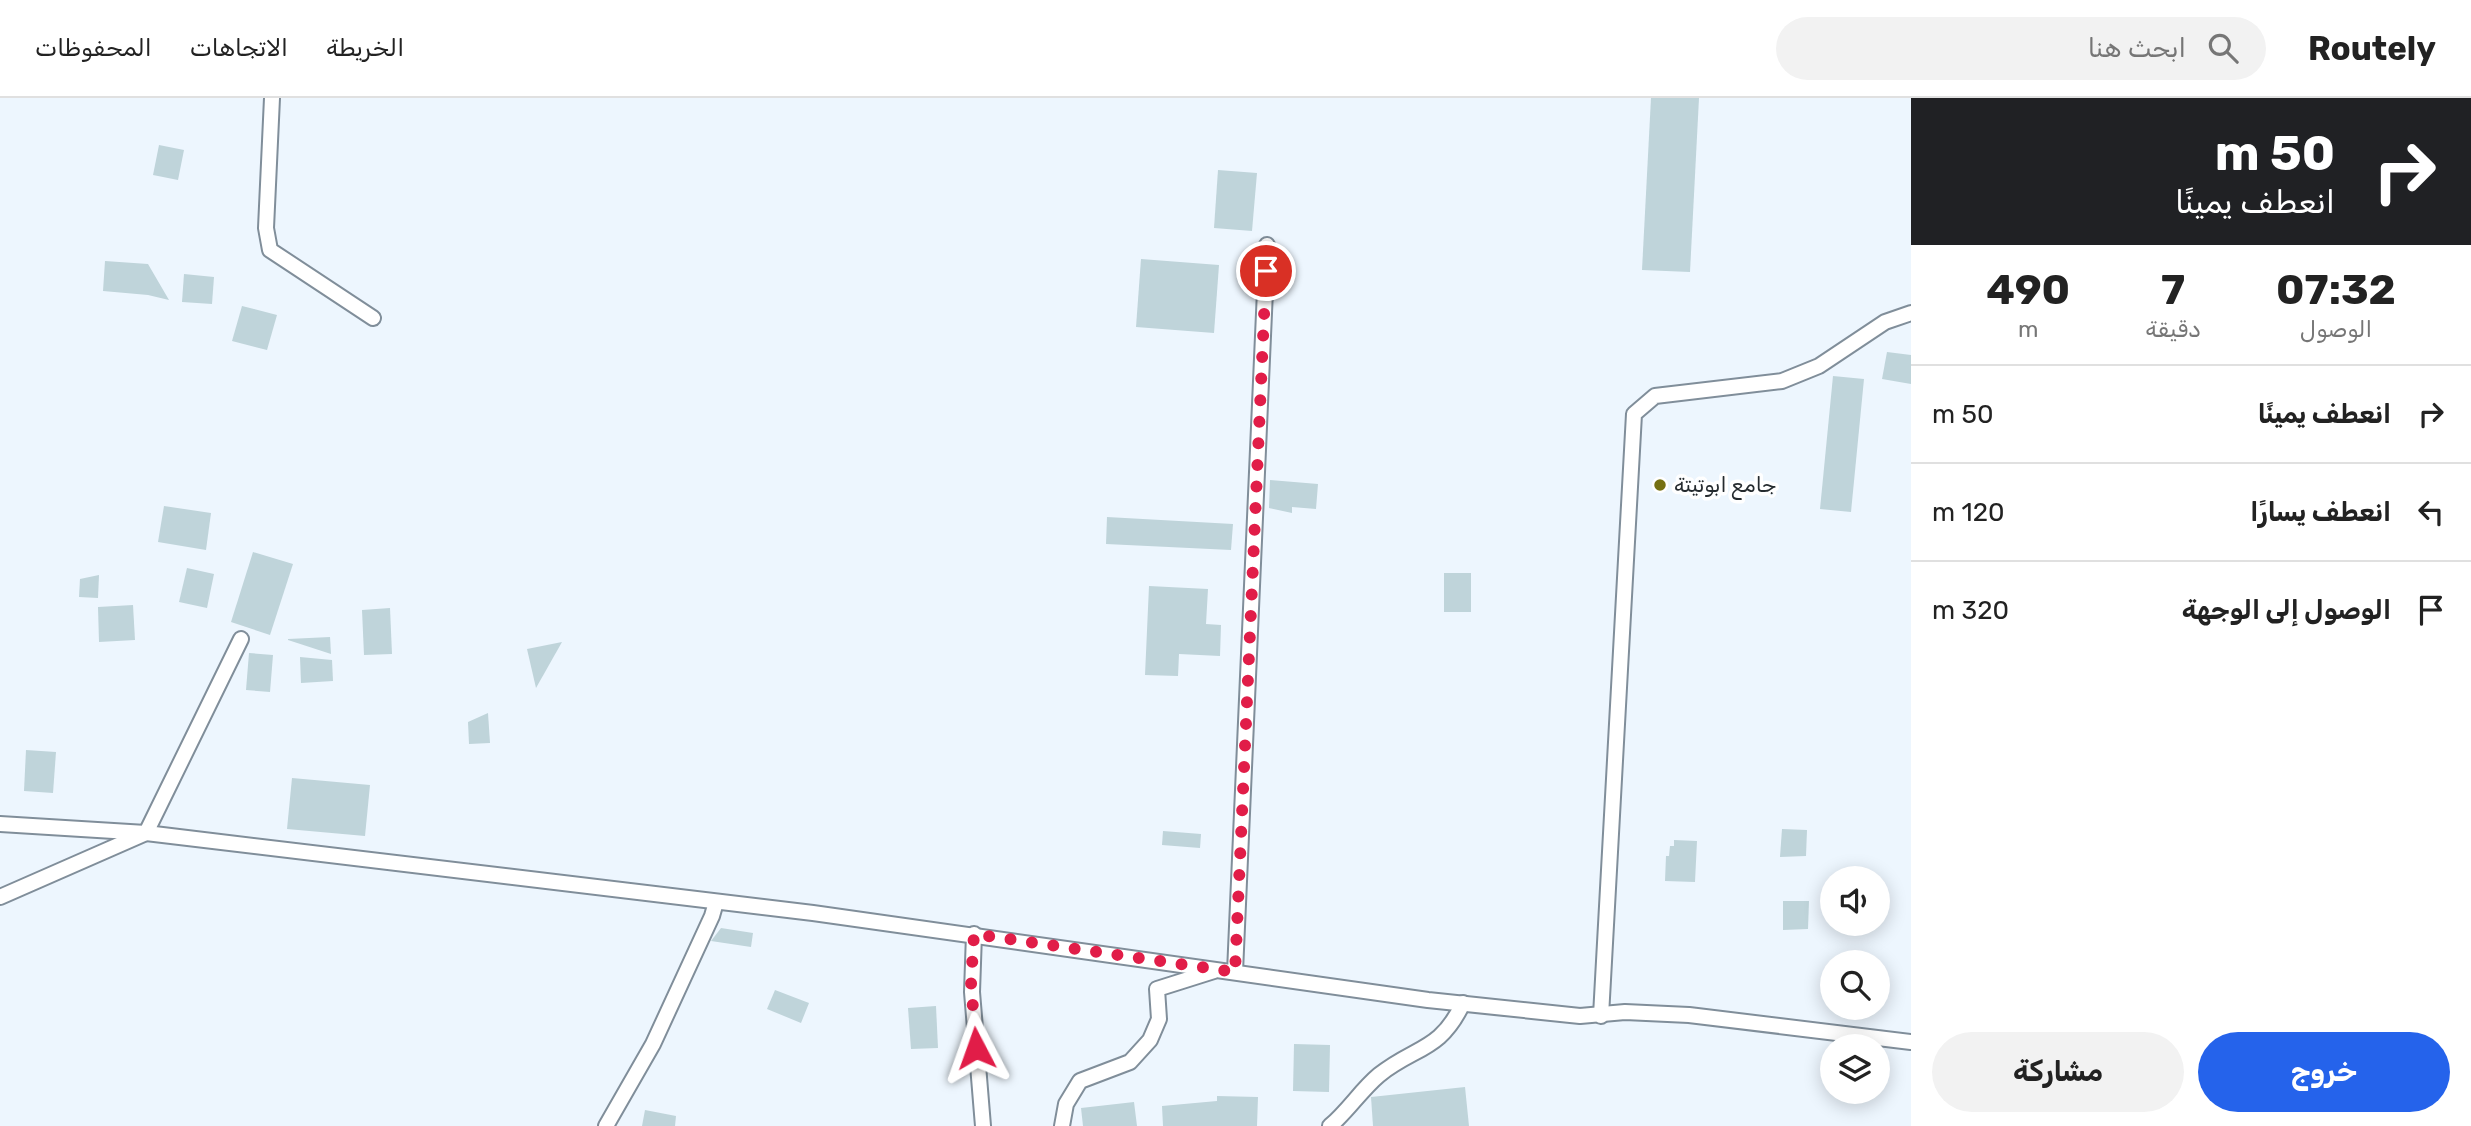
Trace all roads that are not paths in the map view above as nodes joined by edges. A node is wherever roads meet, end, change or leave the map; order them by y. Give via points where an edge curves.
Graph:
1 (272, 98) edge
2 (1267, 245) dead end
3 (1911, 313) edge
4 (373, 318) dead end
5 (241, 639) dead end
6 (0, 824) edge
7 (146, 834) junction
8 (0, 897) edge
9 (716, 902) junction
10 (974, 934) junction
11 (1217, 970) junction
12 (1235, 972) junction
13 (1463, 1003) junction
14 (1601, 1016) junction
15 (1911, 1042) edge
16 (607, 1126) edge
17 (983, 1126) edge
18 (1062, 1126) edge
19 (1330, 1126) edge

1 - 4 street via 266,228 270,250
2 - 12 street
3 - 14 street via 1885,322 1819,366 1782,381 1655,396 1634,414
5 - 7 street
6 - 7 street
7 - 8 street
7 - 9 street
9 - 10 street
9 - 16 street via 653,1044
10 - 11 street
10 - 17 street via 972,992
11 - 12 street
11 - 18 street via 1157,989 1159,1019 1150,1040 1130,1062 1080,1081 1066,1104
12 - 13 street
13 - 14 street
13 - 19 street via 1446,1033 1377,1077
14 - 15 street via 1625,1012 1689,1015

